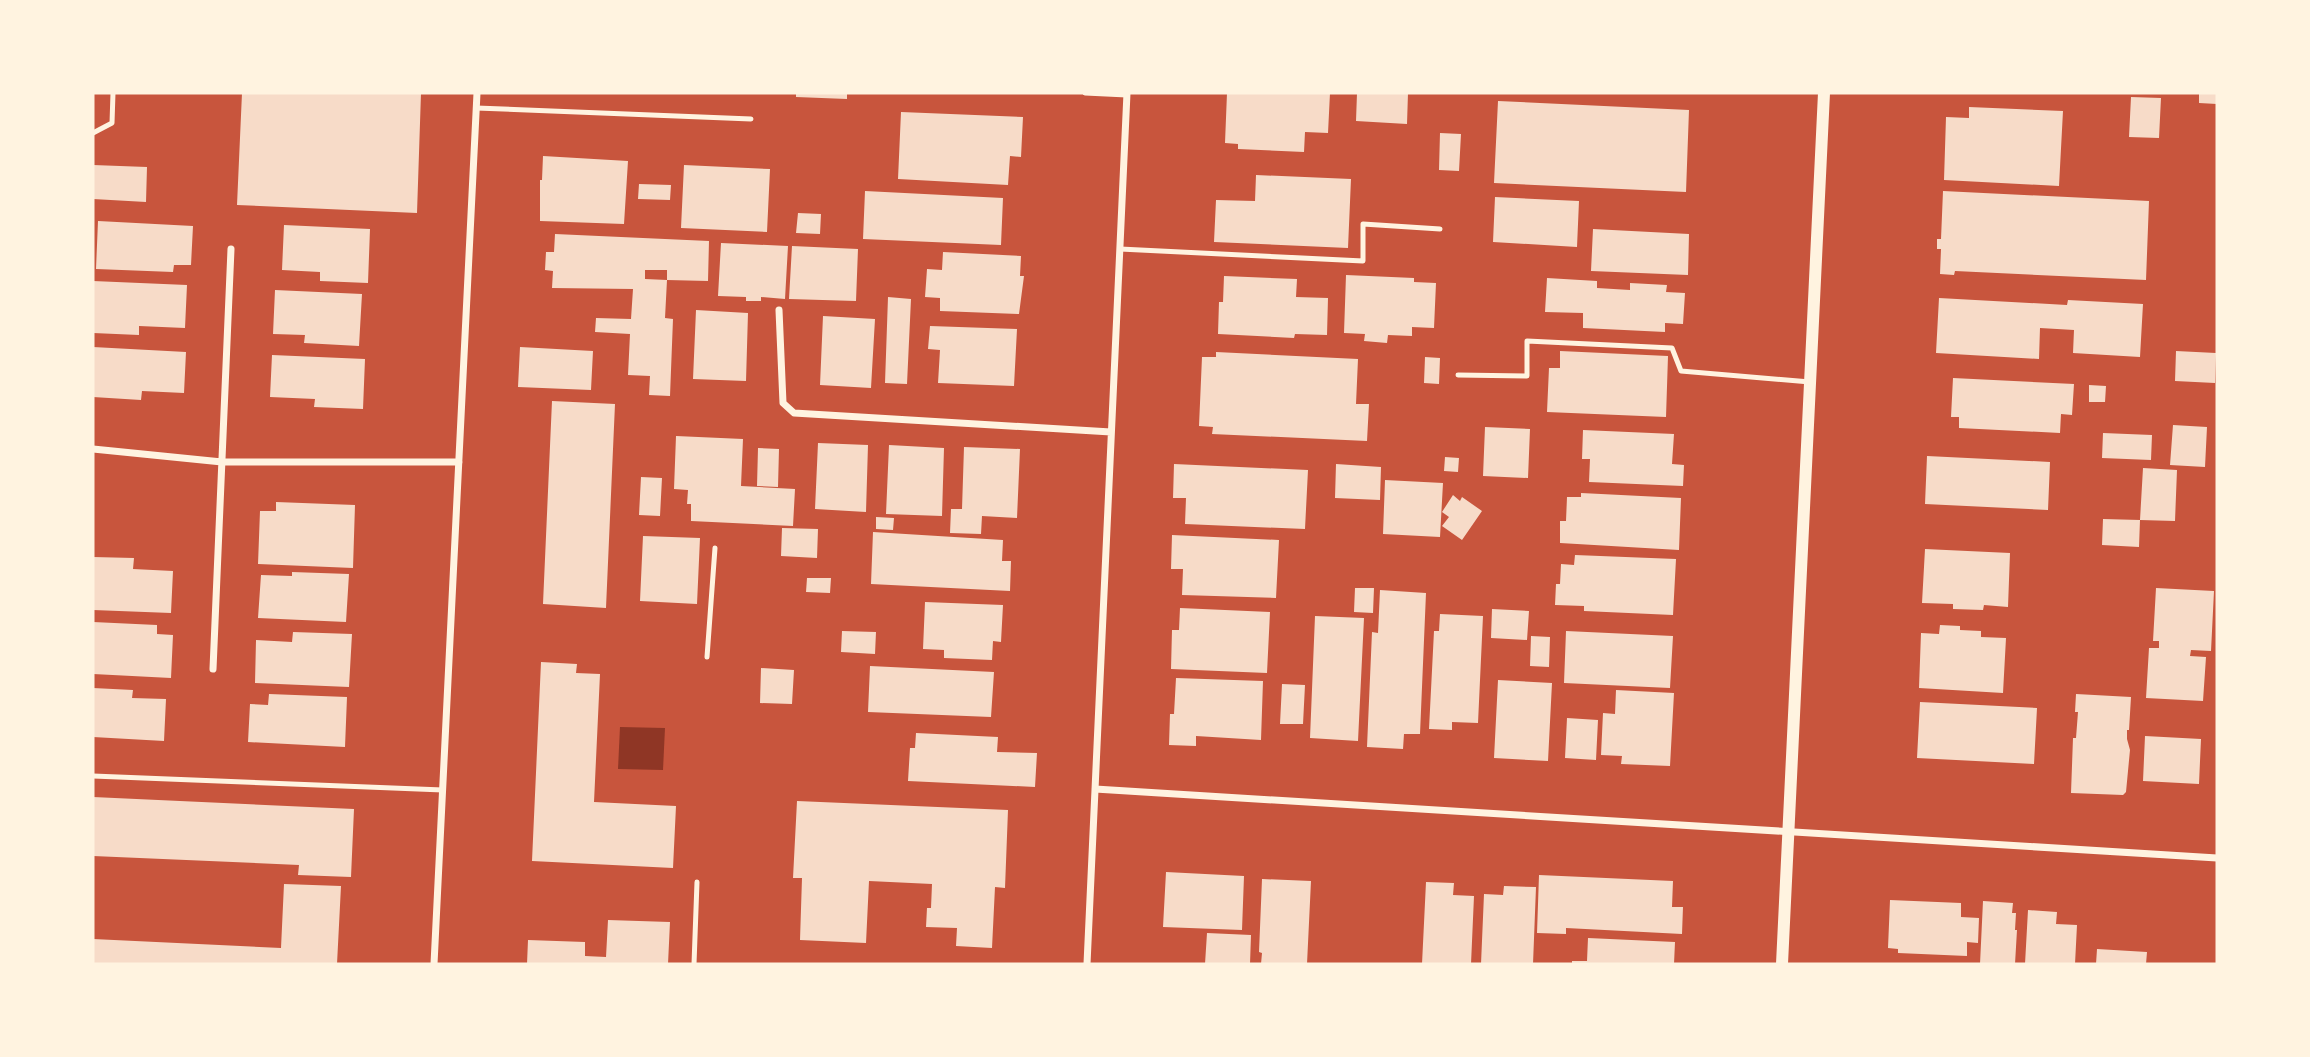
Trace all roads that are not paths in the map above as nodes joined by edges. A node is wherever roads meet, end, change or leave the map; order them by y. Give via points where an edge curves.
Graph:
1 (113, 93) edge
2 (477, 93) edge
3 (1084, 93) edge
4 (1824, 93) edge
5 (1127, 94) edge
6 (476, 108) junction
7 (751, 119) dead end
8 (93, 133) edge
9 (1440, 229) dead end
10 (231, 249) dead end
11 (1119, 249) junction
12 (779, 310) dead end
13 (1458, 375) dead end
14 (1810, 382) junction
15 (1111, 432) junction
16 (93, 449) edge
17 (222, 462) junction
18 (459, 462) junction
19 (716, 548) dead end
20 (707, 657) dead end
21 (213, 669) dead end
22 (93, 776) edge
23 (1095, 789) junction
24 (443, 790) junction
25 (1788, 831) junction
26 (2217, 858) edge
27 (697, 882) dead end
28 (434, 964) edge
29 (694, 964) edge
30 (1087, 964) edge
31 (1782, 964) edge

1 - 8 lane via 112,123
2 - 6 street
3 - 5 lane
4 - 14 street
5 - 11 street
6 - 7 lane
6 - 18 street
9 - 11 lane via 1363,224 1363,261
10 - 17 street
11 - 15 street
12 - 15 street via 783,402 794,413
13 - 14 lane via 1527,376 1527,341 1672,348 1681,371
14 - 25 street
15 - 23 street
16 - 17 street
17 - 18 street
17 - 21 street
18 - 24 street
19 - 20 lane
22 - 24 lane
23 - 25 street
23 - 30 street
24 - 28 street
25 - 26 street
25 - 31 street
27 - 29 lane

